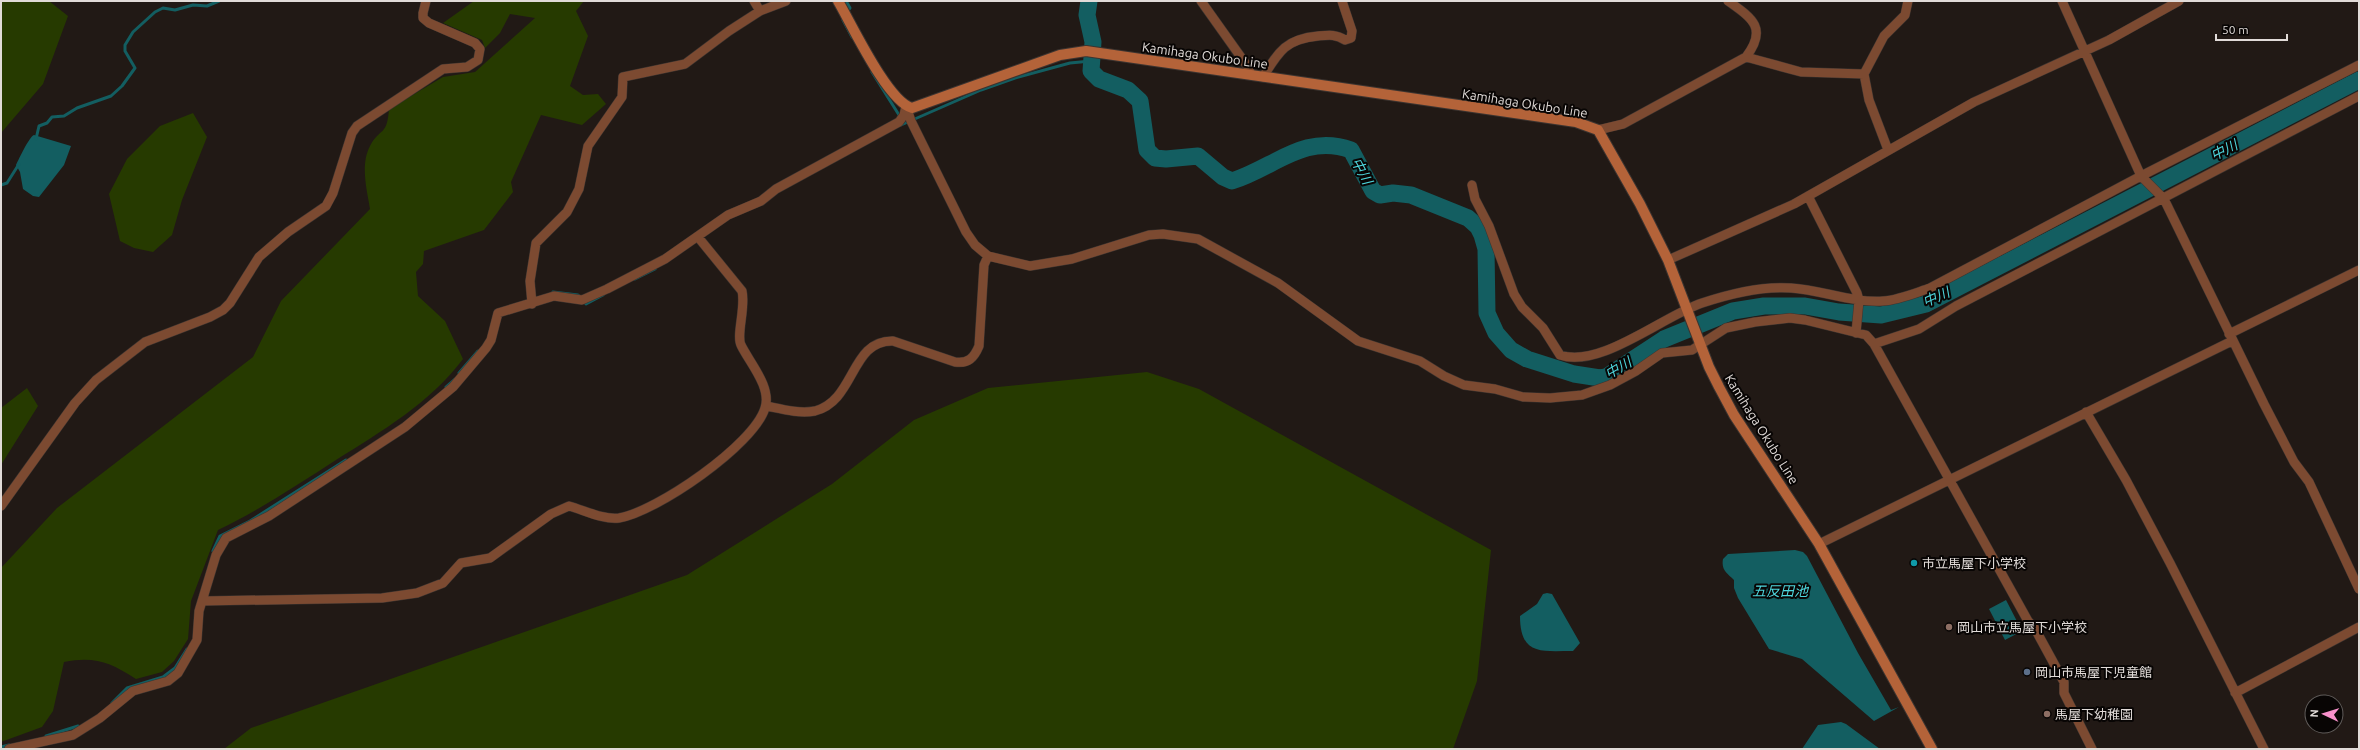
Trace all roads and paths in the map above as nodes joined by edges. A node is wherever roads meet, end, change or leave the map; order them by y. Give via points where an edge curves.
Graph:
1 (426, 1) edge
2 (754, 1) edge
3 (786, 1) edge
4 (838, 1) edge
5 (1201, 1) edge
6 (1342, 1) edge
7 (1728, 1) edge
8 (1908, 1) edge
9 (2062, 1) edge
10 (2179, 1) edge
11 (760, 11) junction
12 (2084, 50) junction
13 (1746, 57) junction
14 (2359, 65) edge
15 (1864, 74) junction
16 (1251, 75) junction
17 (1263, 77) junction
18 (2359, 96) edge
19 (906, 106) junction
20 (1598, 130) junction
21 (1888, 150) junction
22 (2140, 176) junction
23 (1472, 185) dead end
24 (1808, 196) junction
25 (2164, 199) junction
26 (700, 238) junction
27 (988, 256) junction
28 (1668, 260) junction
29 (2359, 270) edge
30 (532, 301) junction
31 (1859, 302) junction
32 (1689, 312) junction
33 (1856, 330) junction
34 (2230, 337) junction
35 (1699, 342) junction
36 (1874, 344) junction
37 (766, 406) junction
38 (2086, 412) junction
39 (1951, 479) junction
40 (1, 506) edge
41 (1819, 544) junction
42 (2359, 589) edge
43 (203, 601) junction
44 (2359, 627) edge
45 (2235, 693) junction
46 (9, 749) edge
47 (1932, 749) edge
48 (2092, 749) edge
49 (2264, 749) edge

1 - 40 street via 423,18 475,43 480,49 478,60 467,67 443,69 357,126 352,133 333,193 326,206 288,232 259,257 223,310 145,342 96,380 75,403
2 - 11 street
3 - 11 street
4 - 19 main road via 886,85
5 - 16 street
6 - 17 street via 1352,31 1351,38 1345,40 1337,35 1329,35 1294,40 1277,55
7 - 13 street via 1748,15 1753,23 1756,44
8 - 15 street via 1905,15 1884,36
9 - 12 street
10 - 12 street via 2109,40
11 - 30 street via 685,64 623,78 622,97 588,146 579,189 568,212 536,243 530,281
12 - 21 street via 1974,102
12 - 22 street
13 - 15 street via 1801,72
13 - 20 street via 1623,124
14 - 22 street
15 - 21 street via 1869,100
16 - 17 main road, Kamihaga Okubo Line
16 - 19 main road, Kamihaga Okubo Line via 1099,53 1060,54 922,106
17 - 20 main road, Kamihaga Okubo Line via 1576,122
18 - 25 street
19 - 26 street via 899,122 776,189 761,201 728,215
19 - 27 street via 910,120 966,232 975,245
20 - 28 main road, Kamihaga Okubo Line
21 - 24 street
22 - 25 street
22 - 31 street via 1930,288 1896,299
23 - 32 street via 1475,199 1489,226 1514,294 1522,307 1543,328 1560,355 1576,357 1600,352 1627,342 1657,324
24 - 28 street
24 - 31 street
25 - 34 street
25 - 36 street via 1956,306 1918,330
26 - 30 street via 665,259 583,299 554,296
26 - 37 street via 742,291 744,303 740,343 760,378
27 - 35 street via 1030,266 1072,259 1149,235 1163,234 1198,239 1278,283 1358,341 1420,361 1464,385 1495,389 1523,397 1582,395 1610,386 1636,372 1662,353 1692,350
27 - 37 street via 984,265 979,346 970,360 955,362 905,345 884,341 869,348 846,388 825,406 803,412
28 - 32 main road, Kamihaga Okubo Line
29 - 34 street
30 - 43 street via 498,313 491,340 486,348 453,387 405,427 269,516 226,538 216,555
31 - 32 street via 1791,288 1765,289 1700,303
31 - 33 street
32 - 35 main road, Kamihaga Okubo Line
33 - 35 street via 1790,318 1739,324
33 - 36 street via 1866,335
34 - 38 street
34 - 42 street via 2294,462 2309,482
35 - 41 main road, Kamihaga Okubo Line via 1734,415
36 - 39 street
37 - 43 street via 762,416 734,450 665,498 619,518 609,518 569,506 551,514 490,558 461,563 443,583 429,590 382,598
38 - 39 street
38 - 45 street via 2126,480
39 - 41 street
39 - 48 street via 2064,682 2064,693
41 - 47 main road, Kamihaga Okubo Line
43 - 46 street via 199,612 197,640 184,665 168,681 133,691 100,718 73,735
44 - 45 street
45 - 49 street

